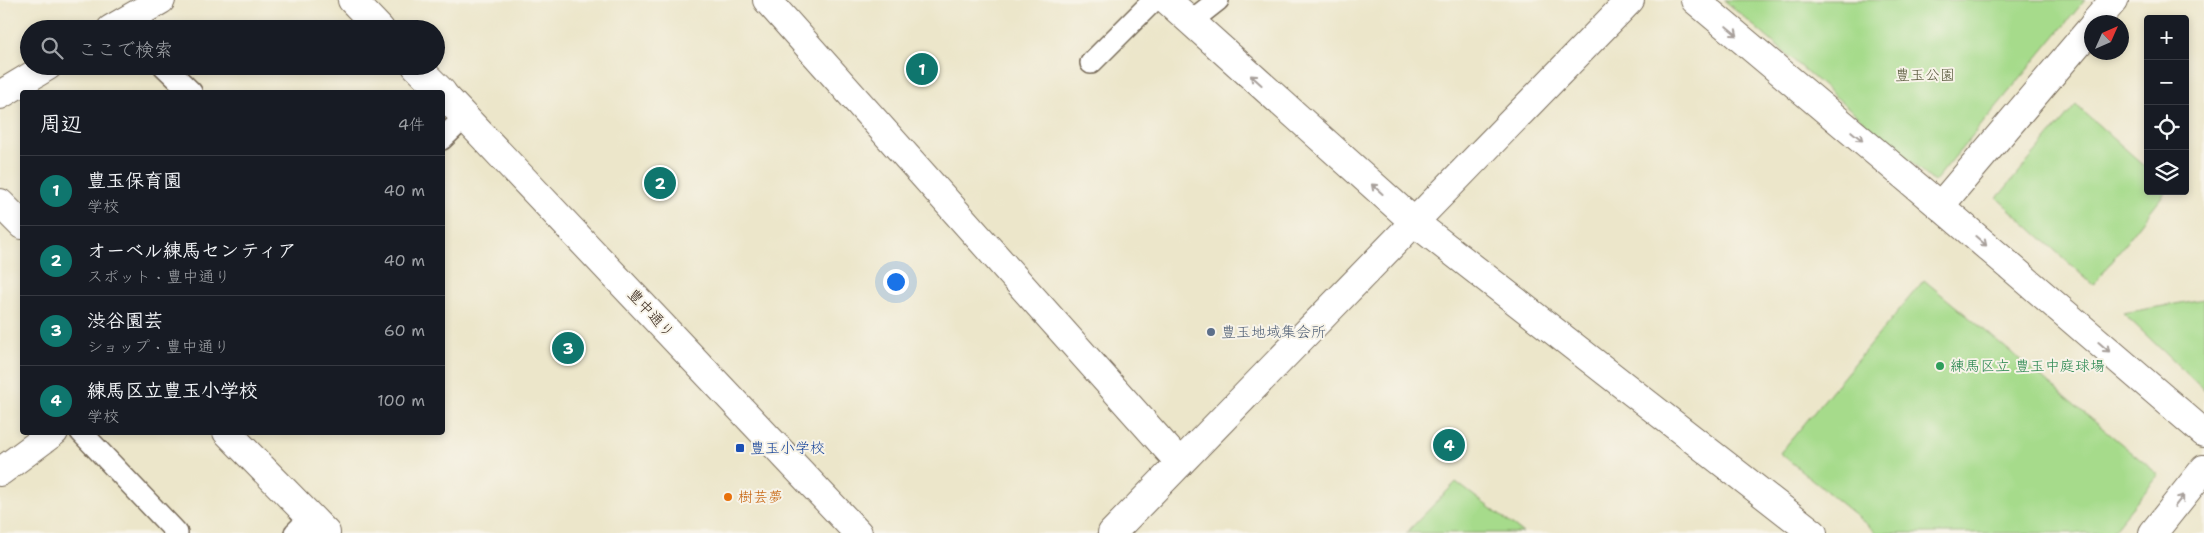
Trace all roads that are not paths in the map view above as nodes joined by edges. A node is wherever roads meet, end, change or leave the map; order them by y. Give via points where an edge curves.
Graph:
1 (161, 0) edge
2 (352, 0) edge
3 (767, 0) edge
4 (1154, 0) edge
5 (1166, 0) edge
6 (1218, 0) edge
7 (1630, 0) edge
8 (1695, 0) edge
9 (2114, 0) edge
10 (2101, 15) edge
11 (131, 20) edge
12 (371, 20) edge
13 (1190, 22) junction
14 (2084, 35) edge
15 (1091, 63) dead end
16 (33, 75) edge
17 (173, 75) edge
18 (425, 75) edge
19 (189, 90) edge
20 (439, 90) edge
21 (0, 95) edge
22 (445, 96) edge
23 (465, 117) junction
24 (445, 136) edge
25 (0, 202) edge
26 (1940, 206) junction
27 (1413, 221) junction
28 (20, 223) edge
29 (2204, 433) edge
30 (50, 435) edge
31 (84, 435) edge
32 (230, 435) edge
33 (1180, 463) junction
34 (2204, 469) edge
35 (0, 472) edge
36 (310, 528) edge
37 (178, 533) edge
38 (858, 533) edge
39 (1112, 533) edge
40 (1812, 533) edge
41 (2153, 533) edge

1 - 11 street
2 - 12 street
3 - 33 street
4 - 15 lane
5 - 13 street
6 - 13 lane
7 - 27 street
8 -> 26 street
9 - 10 street
27 -> 13 street
14 - 26 street
16 - 21 street
17 - 19 lane
18 - 20 street, 豊中通り
22 - 23 street, 豊中通り
23 - 24 lane
23 - 38 street, 豊中通り
25 - 28 street
26 -> 29 street
27 - 33 street
27 - 40 street
30 - 35 street
31 - 37 lane
32 - 36 street
33 - 39 street
41 -> 34 street

